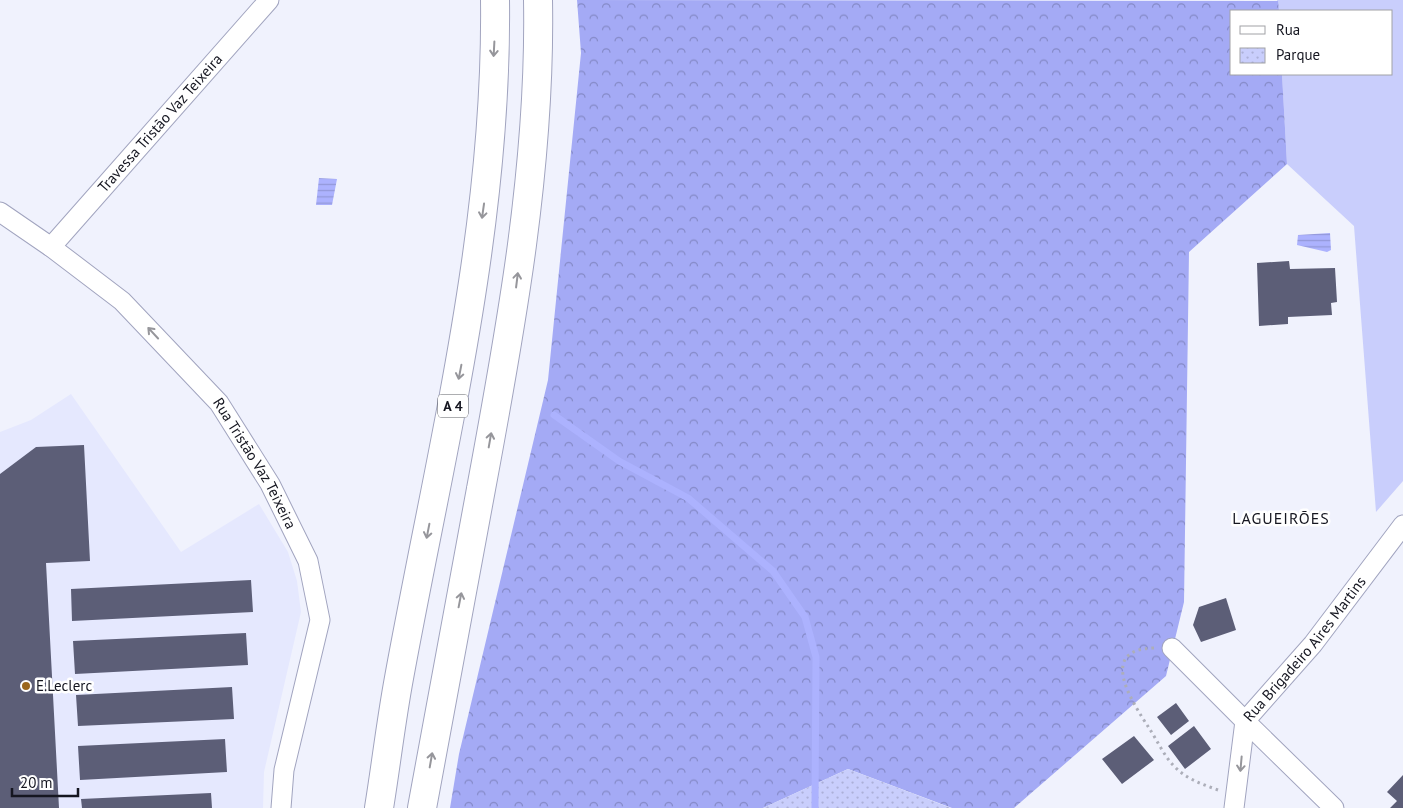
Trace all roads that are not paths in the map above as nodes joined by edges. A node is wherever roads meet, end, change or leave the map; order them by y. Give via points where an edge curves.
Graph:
1 (269, 0) edge
2 (495, 0) edge
3 (538, 0) edge
4 (0, 212) edge
5 (51, 247) junction
6 (1403, 525) edge
7 (1172, 648) road end
8 (1244, 721) junction
9 (1235, 802) edge
10 (1324, 805) edge
11 (281, 808) edge
12 (379, 808) edge
13 (422, 808) edge

1 - 5 street, Travessa Tristão Vaz Teixeira
2 -> 12 highway, A 4 via 486,185 462,358 399,679
13 -> 3 highway via 512,324 530,171 539,44
4 - 5 street, Rua Tristão Vaz Teixeira
11 -> 5 street, Rua Tristão Vaz Teixeira via 284,770 320,620 308,561 270,484 219,403 122,301
6 - 8 street, Rua Brigadeiro Aires Martins via 1319,638
7 - 8 street
8 -> 9 street
8 - 10 street, Rua Brigadeiro Aires Martins

